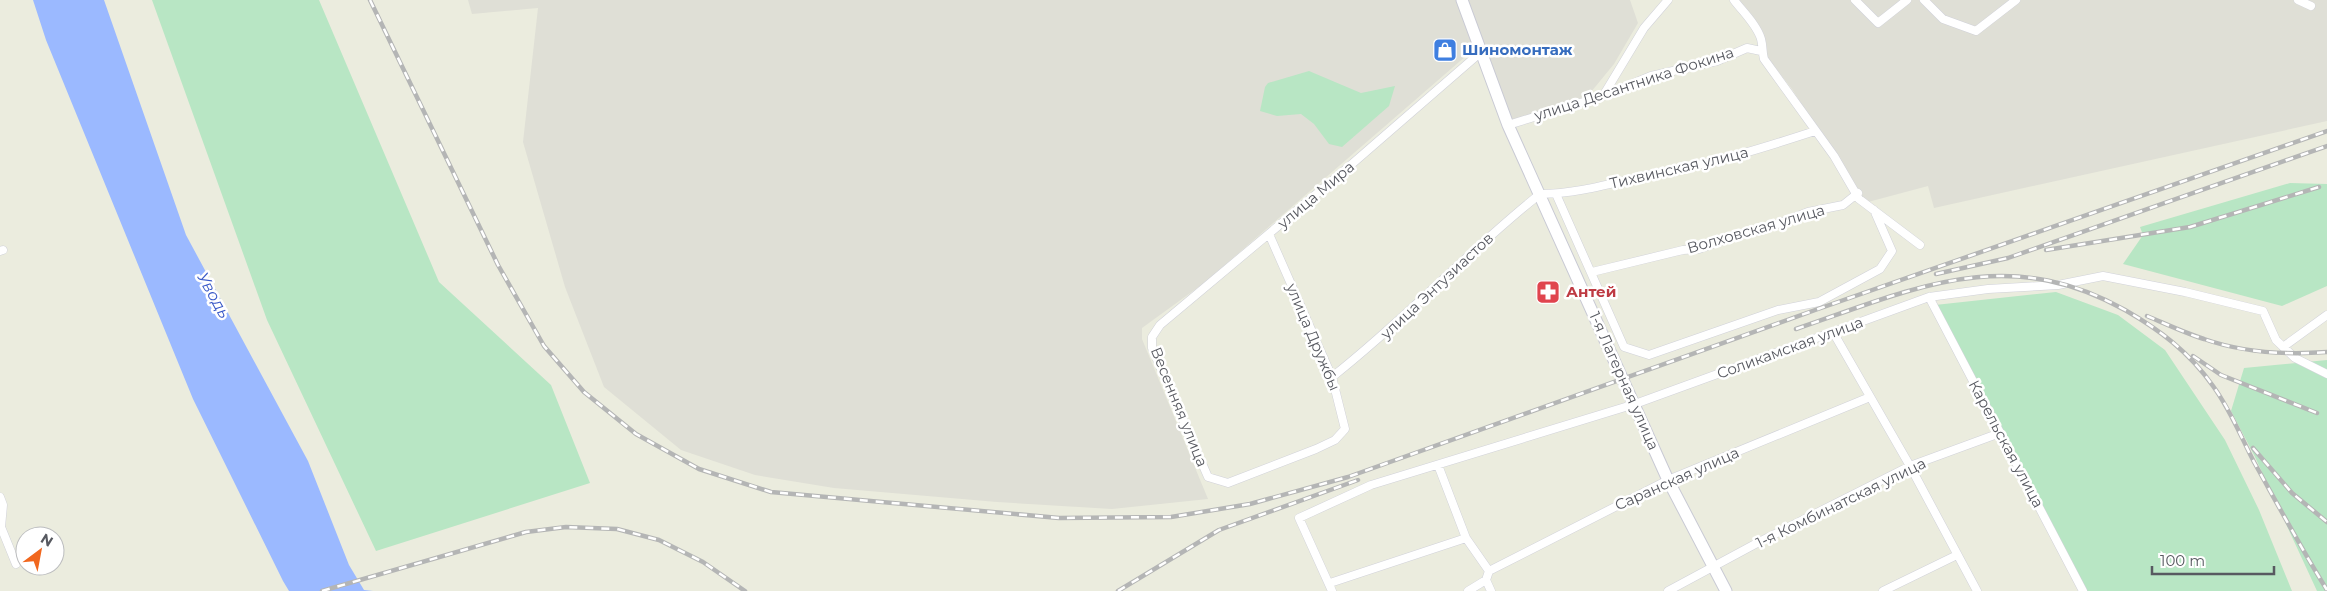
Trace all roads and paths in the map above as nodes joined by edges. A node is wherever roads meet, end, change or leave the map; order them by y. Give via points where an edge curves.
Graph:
1 (1462, 0) edge
2 (1668, 0) edge
3 (1734, 0) edge
4 (1855, 0) edge
5 (1907, 0) edge
6 (1924, 0) edge
7 (2016, 0) edge
8 (2298, 0) edge
9 (2311, 6) dead end
10 (1761, 51) junction
11 (1480, 52) junction
12 (1603, 96) junction
13 (1508, 125) junction
14 (1815, 131) junction
15 (1858, 193) junction
16 (1540, 194) junction
17 (1556, 194) junction
18 (1874, 210) junction
19 (1270, 234) junction
20 (1920, 245) dead end
21 (1592, 272) junction
22 (1929, 298) junction
23 (2327, 315) edge
24 (1833, 332) junction
25 (1152, 337) joint
26 (2283, 347) junction
27 (2327, 374) edge
28 (1332, 376) junction
29 (1870, 397) junction
30 (1635, 404) junction
31 (2000, 433) junction
32 (1335, 440) joint
33 (1438, 465) junction
34 (1910, 466) junction
35 (1668, 480) junction
36 (0, 497) edge
37 (1466, 538) junction
38 (1957, 555) junction
39 (15, 562) edge
40 (1713, 567) junction
41 (1489, 571) junction
42 (1486, 580) junction
43 (1331, 587) edge
44 (1468, 591) edge
45 (1492, 591) edge
46 (1668, 591) edge
47 (1726, 591) edge
48 (1883, 591) edge
49 (1977, 591) edge
50 (2083, 591) edge

1 - 11 main road, 1-я Лагерная улица
2 - 12 street via 1644,28
3 - 10 street via 1757,30 1762,41
4 - 5 street via 1878,22
6 - 7 street via 1943,19 1976,30
8 - 9 street
10 - 12 street, улица Десантника Фокина via 1747,48 1717,61 1651,76
10 - 14 street
11 - 13 main road, 1-я Лагерная улица
11 - 19 street, улица Мира
12 - 13 street, улица Десантника Фокина
13 - 16 main road, 1-я Лагерная улица
14 - 15 street
14 - 17 street, Тихвинская улица via 1683,170
15 - 18 street via 1860,199
15 - 21 street, Волховская улица via 1844,205 1808,212 1699,249
16 - 17 street, Тихвинская улица
16 - 28 street, улица Энтузиастов via 1482,243 1375,343
16 - 30 main road, 1-я Лагерная улица
17 - 21 street
18 - 20 street
18 - 21 street via 1892,251 1880,270 1819,302 1778,310 1649,355 1624,346
19 - 25 street, улица Мира via 1160,325
19 - 28 street, улица Дружбы
22 - 24 street, Соликамская улица
22 - 26 street, Соликамская улица via 1988,289 2058,285 2103,276 2263,311 2276,340
22 - 31 street, Карельская улица
23 - 26 street
24 - 29 street
24 - 30 street, Соликамская улица
25 - 32 street, Весенняя улица via 1152,348 1208,477 1228,482
26 - 27 street via 2296,358
28 - 32 street, улица Дружбы via 1345,429
29 - 34 street
29 - 35 street, Саранская улица
30 - 33 street, Соликамская улица
30 - 35 main road, 1-я Лагерная улица
31 - 34 street, 1-я Комбинатская улица
31 - 50 street, Карельская улица
33 - 37 street
33 - 43 street, Соликамская улица via 1371,485 1299,518
34 - 38 street
34 - 40 street, 1-я Комбинатская улица
35 - 40 main road, 1-я Лагерная улица
35 - 41 street, Саранская улица
36 - 39 street via 3,505 1,527
37 - 41 street
37 - 43 street
38 - 48 street
38 - 49 street
40 - 46 street, 1-я Комбинатская улица
40 - 47 main road, 1-я Лагерная улица
41 - 42 street
42 - 44 street
42 - 45 street

